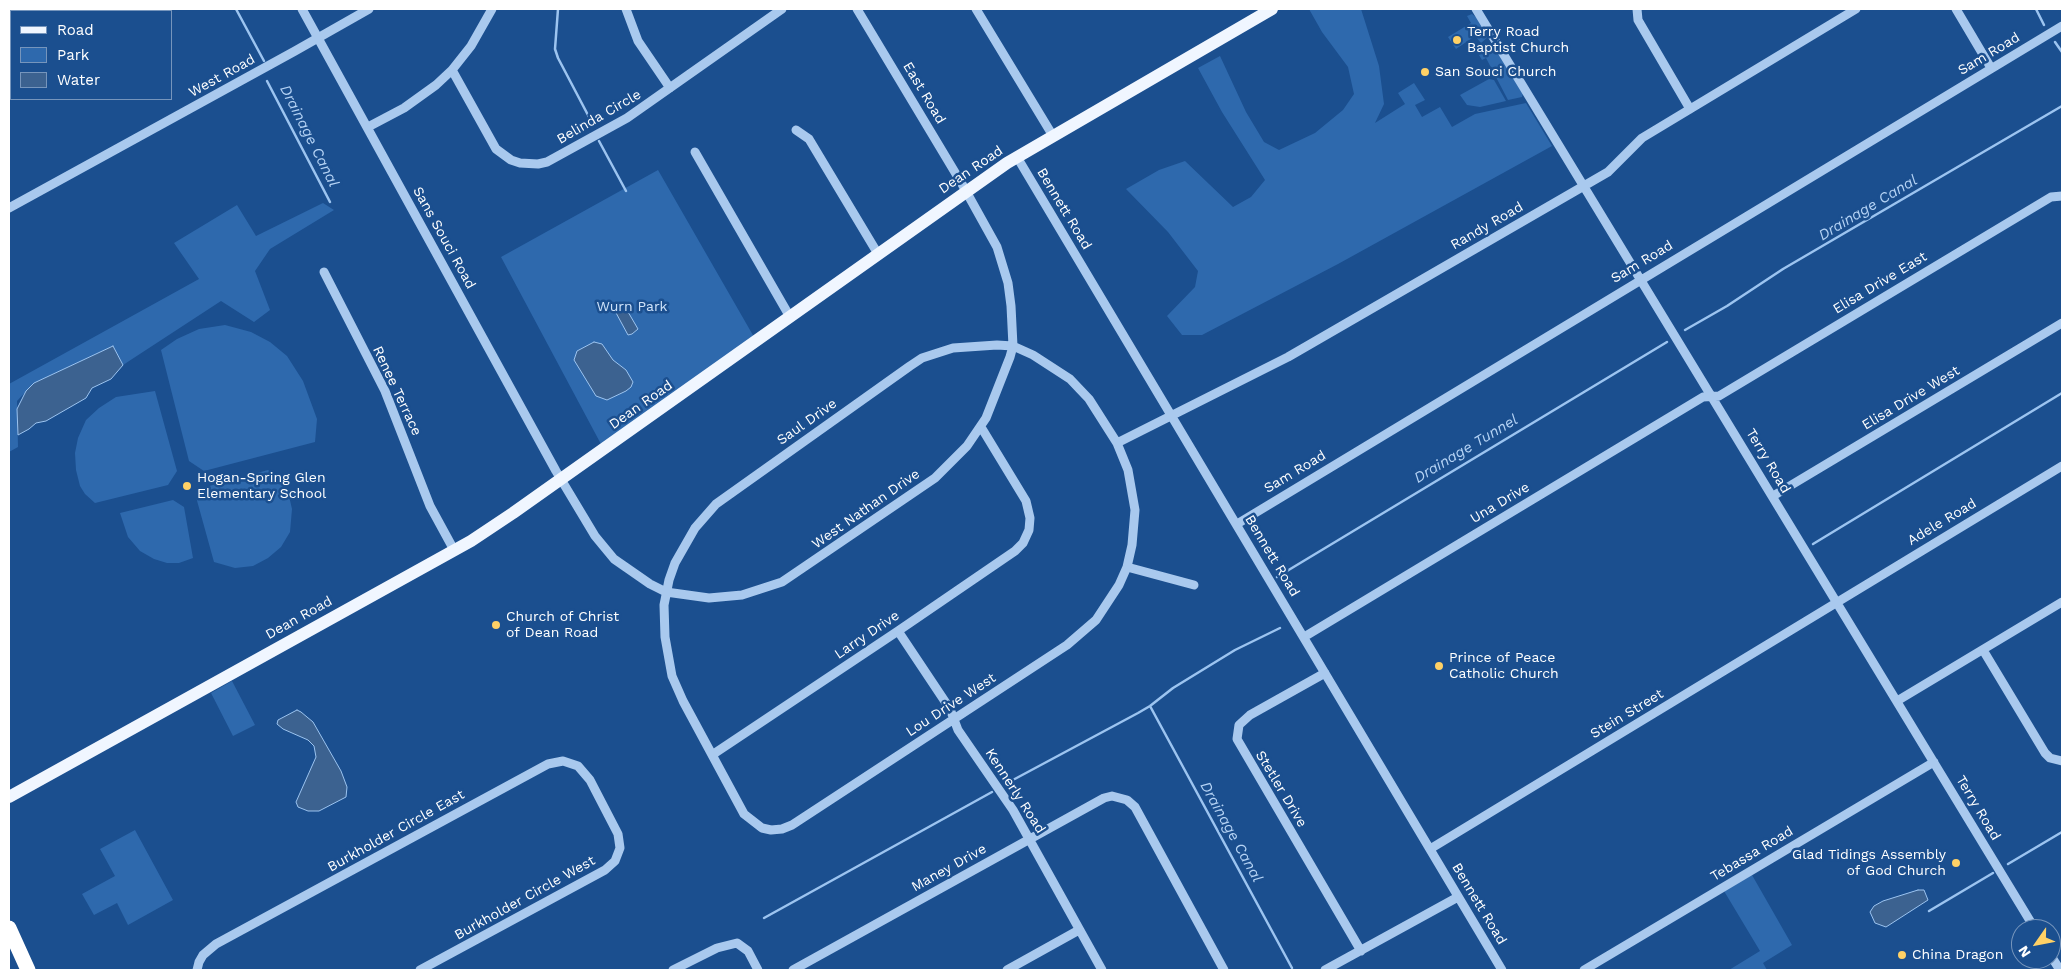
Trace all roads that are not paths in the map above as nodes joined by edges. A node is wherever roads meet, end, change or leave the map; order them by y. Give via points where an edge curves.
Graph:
1 (302, 9) edge
2 (368, 9) edge
3 (492, 9) edge
4 (626, 9) edge
5 (782, 9) edge
6 (858, 9) edge
7 (976, 9) edge
8 (1272, 9) edge
9 (1476, 9) edge
10 (1637, 9) edge
11 (1856, 9) edge
12 (1956, 9) edge
13 (2062, 26) edge
14 (318, 38) junction
15 (1991, 68) junction
16 (452, 70) junction
17 (670, 88) junction
18 (1690, 109) junction
19 (368, 127) junction
20 (796, 130) dead end
21 (1053, 136) junction
22 (695, 152) dead end
23 (1017, 158) junction
24 (1584, 186) junction
25 (966, 191) junction
26 (2062, 196) edge
27 (9, 208) edge
28 (878, 254) junction
29 (324, 272) dead end
30 (1640, 278) junction
31 (790, 317) junction
32 (2062, 323) edge
33 (1013, 346) junction
34 (1712, 396) junction
35 (1172, 416) junction
36 (981, 427) junction
37 (1116, 443) junction
38 (2062, 466) edge
39 (562, 479) junction
40 (1773, 496) junction
41 (1236, 524) junction
42 (454, 550) junction
43 (1127, 567) junction
44 (1194, 585) dead end
45 (666, 592) junction
46 (1837, 602) junction
47 (2062, 602) edge
48 (898, 631) junction
49 (1304, 637) junction
50 (1982, 650) junction
51 (1325, 673) junction
52 (1897, 700) junction
53 (954, 720) junction
54 (712, 755) junction
55 (2060, 761) edge
56 (1934, 762) junction
57 (9, 797) edge
58 (604, 806) joint
59 (762, 828) joint
60 (1030, 839) junction
61 (1430, 849) junction
62 (1458, 897) junction
63 (2029, 919) edge
64 (9, 928) edge
65 (1080, 930) junction
66 (1361, 951) junction
67 (28, 970) edge
68 (197, 970) edge
69 (420, 970) edge
70 (673, 970) edge
71 (758, 970) edge
72 (793, 970) edge
73 (1007, 970) edge
74 (1102, 970) edge
75 (1224, 970) edge
76 (1325, 970) edge
77 (1502, 970) edge
78 (1584, 970) edge

1 - 14 street, Sans Souci Road
2 - 14 street, West Road
3 - 16 street via 471,46
4 - 17 street via 638,41
5 - 17 street, Belinda Circle
6 - 25 street, East Road
7 - 21 street
8 - 21 main road, Dean Road
9 - 24 street, Terry Road
10 - 18 street via 1638,20
11 - 18 street, Randy Road
12 - 15 street
13 - 15 street, Sam Road
14 - 19 street, Sans Souci Road
14 - 27 street, West Road
15 - 30 street, Sam Road
16 - 17 street, Belinda Circle via 496,149 510,160 528,165 547,162 598,135
16 - 19 street via 421,97
18 - 24 street, Randy Road via 1642,138 1614,167
19 - 39 street, Sans Souci Road
20 - 28 street via 810,139
21 - 23 main road, Dean Road
22 - 31 street
23 - 25 main road, Dean Road
23 - 35 street, Bennett Road
24 - 30 street, Terry Road
24 - 35 street, Randy Road via 1288,357
25 - 28 main road, Dean Road
25 - 33 street, East Road via 988,228 1003,264 1011,306
26 - 34 street, Elisa Drive East via 2051,197 1719,396
28 - 31 main road, Dean Road
29 - 42 street, Renee Terrace via 385,391 430,506
30 - 34 street, Terry Road
30 - 41 street, Sam Road
31 - 39 main road, Dean Road
32 - 40 street, Elisa Drive West
33 - 36 street, West Nathan Drive via 1006,373
33 - 37 street, Lou Drive West via 1053,367 1081,389
33 - 45 street, Saul Drive via 953,348 922,358 747,481 716,504 700,522 684,546
34 - 40 street, Terry Road
34 - 49 street, Una Drive via 1703,397
35 - 37 street, Randy Road
35 - 41 street, Bennett Road
36 - 45 street, West Nathan Drive via 935,478 782,582 759,591 725,597
36 - 48 street, Larry Drive via 1026,500 1030,530 1015,551
37 - 43 street, Lou Drive West via 1128,470 1135,510
38 - 46 street, Adele Road
39 - 42 main road, Dean Road
39 - 45 street, Sans Souci Road via 603,547 628,570
40 - 46 street, Terry Road
41 - 49 street, Bennett Road
42 - 57 main road, Dean Road
43 - 44 street
43 - 53 street, Lou Drive West via 1104,610 1084,632
45 - 54 street, Saul Drive via 665,637 672,676
46 - 52 street, Terry Road
46 - 61 street, Stein Street
47 - 50 street
48 - 53 street, Kennerly Road
48 - 54 street, Larry Drive
49 - 51 street, Bennett Road
50 - 52 street
50 - 55 street via 2045,753
51 - 61 street, Bennett Road
51 - 66 street, Stetler Drive via 1250,715 1239,725 1237,739
52 - 56 street, Terry Road
53 - 59 street, Lou Drive West via 792,826 782,830
53 - 60 street, Kennerly Road
54 - 59 street, Saul Drive via 744,814
56 - 63 street, Terry Road
56 - 78 street, Tebassa Road
58 - 68 street, Burkholder Circle East via 578,766 563,761 548,764 216,944 203,955
58 - 69 street, Burkholder Circle West via 620,841 618,856 610,866
60 - 65 street, Kennerly Road
60 - 72 street, Maney Drive
60 - 75 street, Maney Drive via 1104,798 1120,797 1135,807
61 - 62 street, Bennett Road
62 - 66 street
62 - 77 street, Bennett Road
64 - 67 highway
65 - 73 street
65 - 74 street, Kennerly Road
66 - 76 street
70 - 71 street via 733,943 748,951

